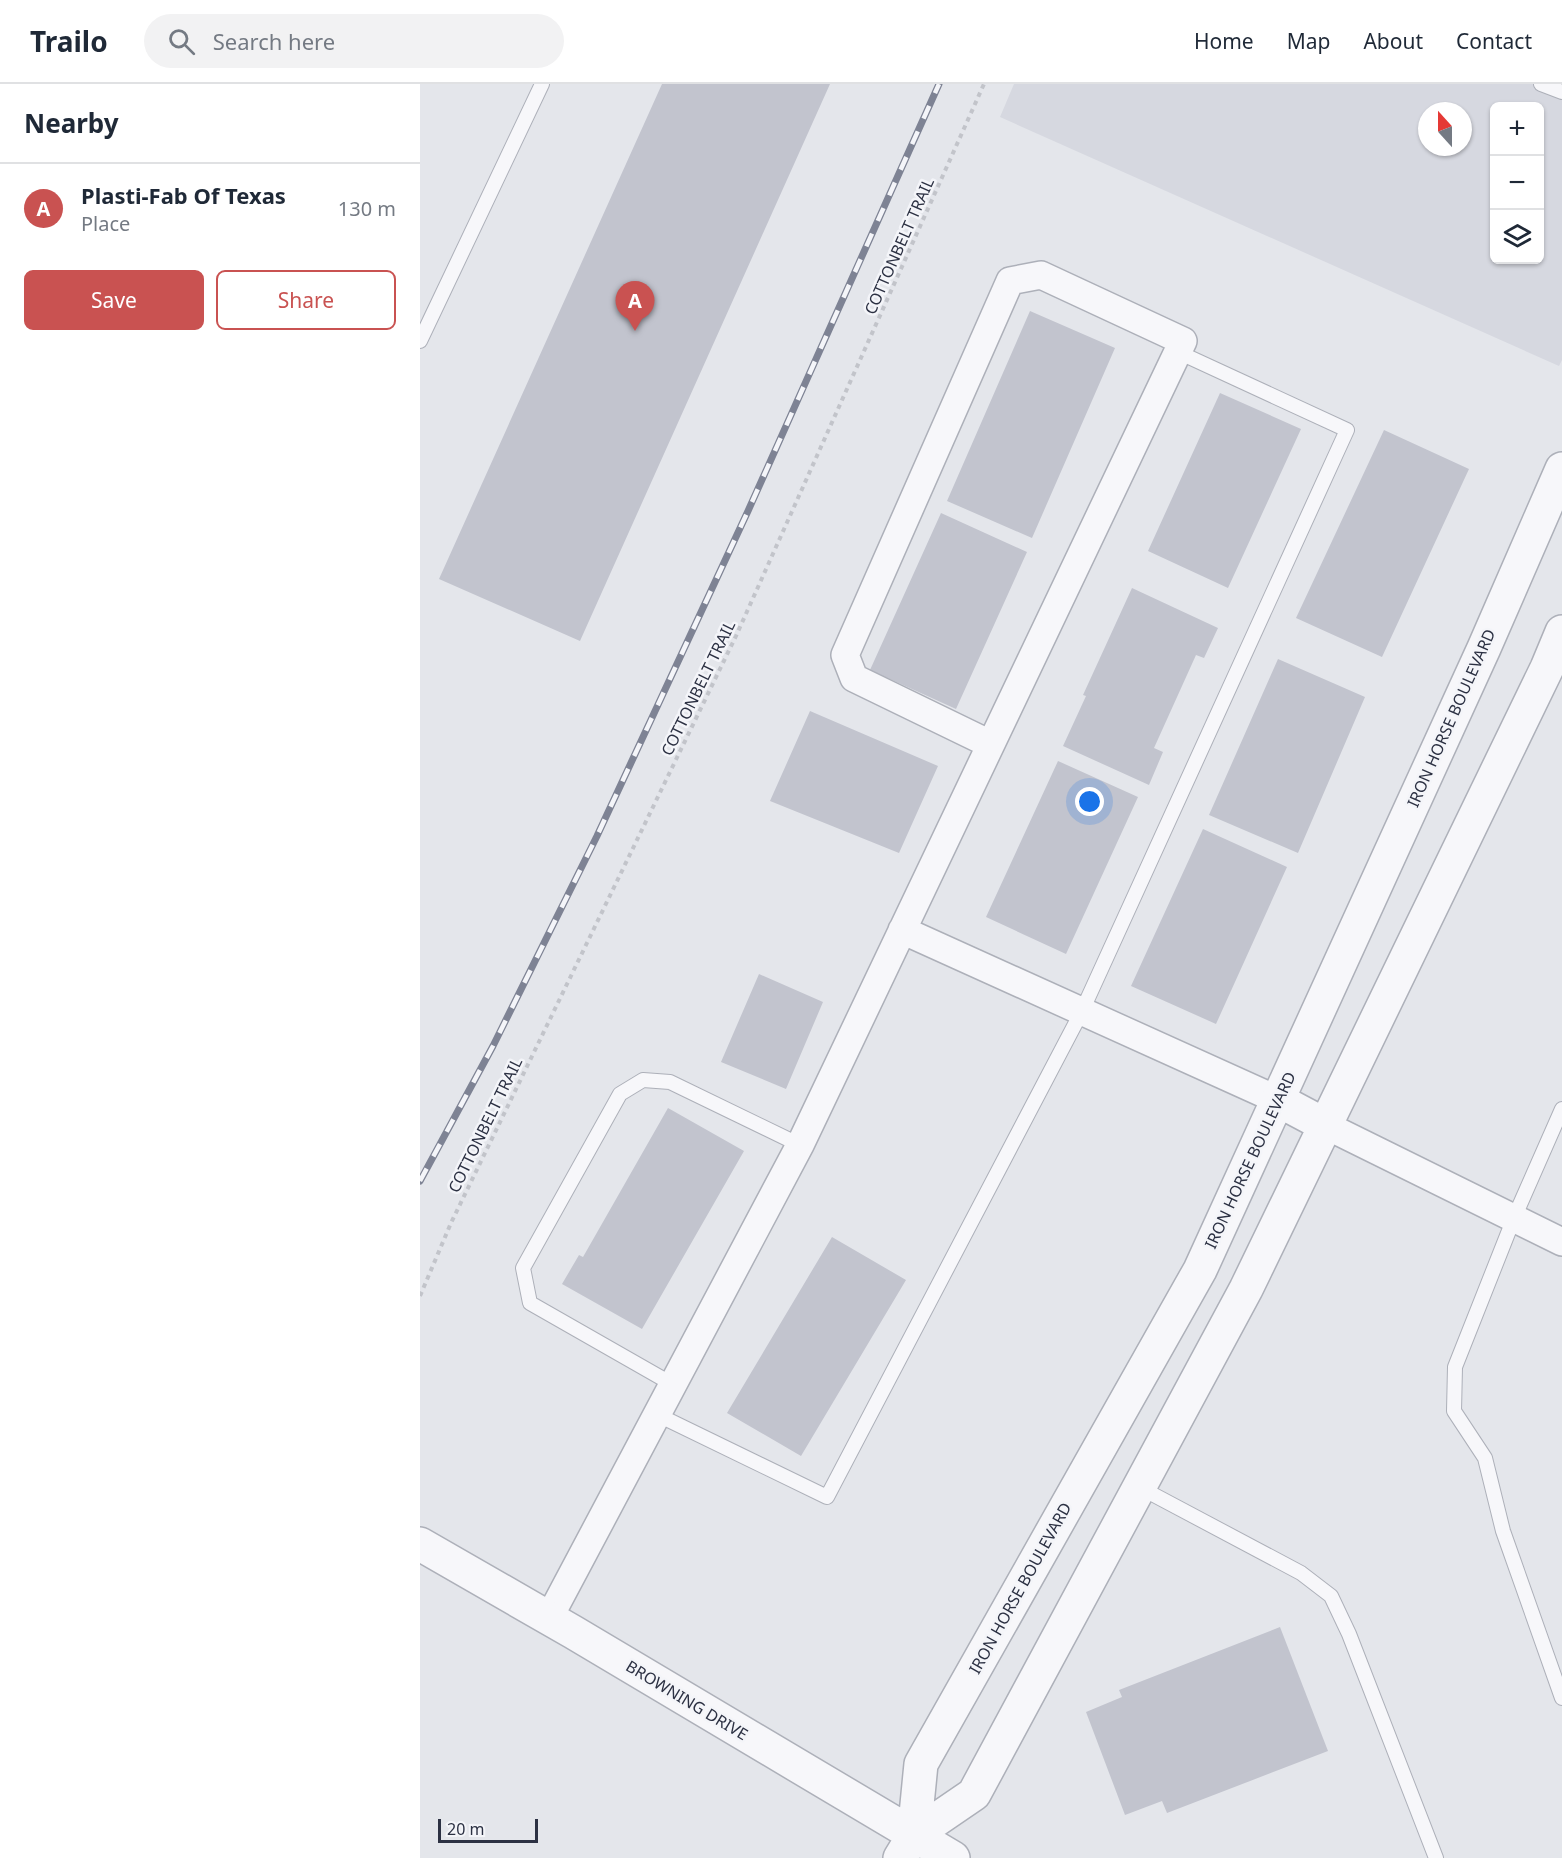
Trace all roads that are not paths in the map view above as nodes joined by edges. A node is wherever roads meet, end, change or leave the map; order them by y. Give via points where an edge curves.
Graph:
1 (542, 84) edge
2 (1541, 84) edge
3 (1562, 92) edge
4 (420, 341) edge
5 (1178, 352) junction
6 (1562, 469) edge
7 (1562, 632) edge
8 (990, 744) junction
9 (902, 930) junction
10 (1082, 1011) junction
11 (1278, 1100) junction
12 (1562, 1109) edge
13 (1325, 1125) junction
14 (800, 1145) junction
15 (1515, 1218) junction
16 (1562, 1242) edge
17 (672, 1384) junction
18 (656, 1414) junction
19 (1139, 1487) junction
20 (420, 1544) edge
21 (549, 1618) junction
22 (1562, 1698) edge
23 (907, 1846) edge
24 (953, 1858) edge
25 (1436, 1858) edge

1 - 4 lane
2 - 3 lane
5 - 8 street
5 - 8 street via 1183,341 1041,275 1010,281 845,655 854,678
5 - 10 lane via 1347,430
6 - 11 street, IRON HORSE BOULEVARD
7 - 13 street
8 - 9 street
9 - 10 street
9 - 14 street
10 - 11 street
10 - 18 lane via 827,1497
11 - 13 street
11 - 23 street, IRON HORSE BOULEVARD via 1200,1270 921,1764
12 - 15 lane
13 - 15 street
13 - 19 street via 1246,1289
14 - 17 street
14 - 17 lane via 670,1082 643,1080 620,1094 523,1268 530,1303
15 - 16 street
15 - 22 lane via 1455,1367 1454,1411 1485,1458 1503,1531
17 - 18 street
18 - 21 street
19 - 23 street via 974,1794
19 - 25 lane via 1301,1573 1332,1596
20 - 21 street, BROWNING DRIVE
21 - 23 street, BROWNING DRIVE
23 - 24 street, BROWNING DRIVE

